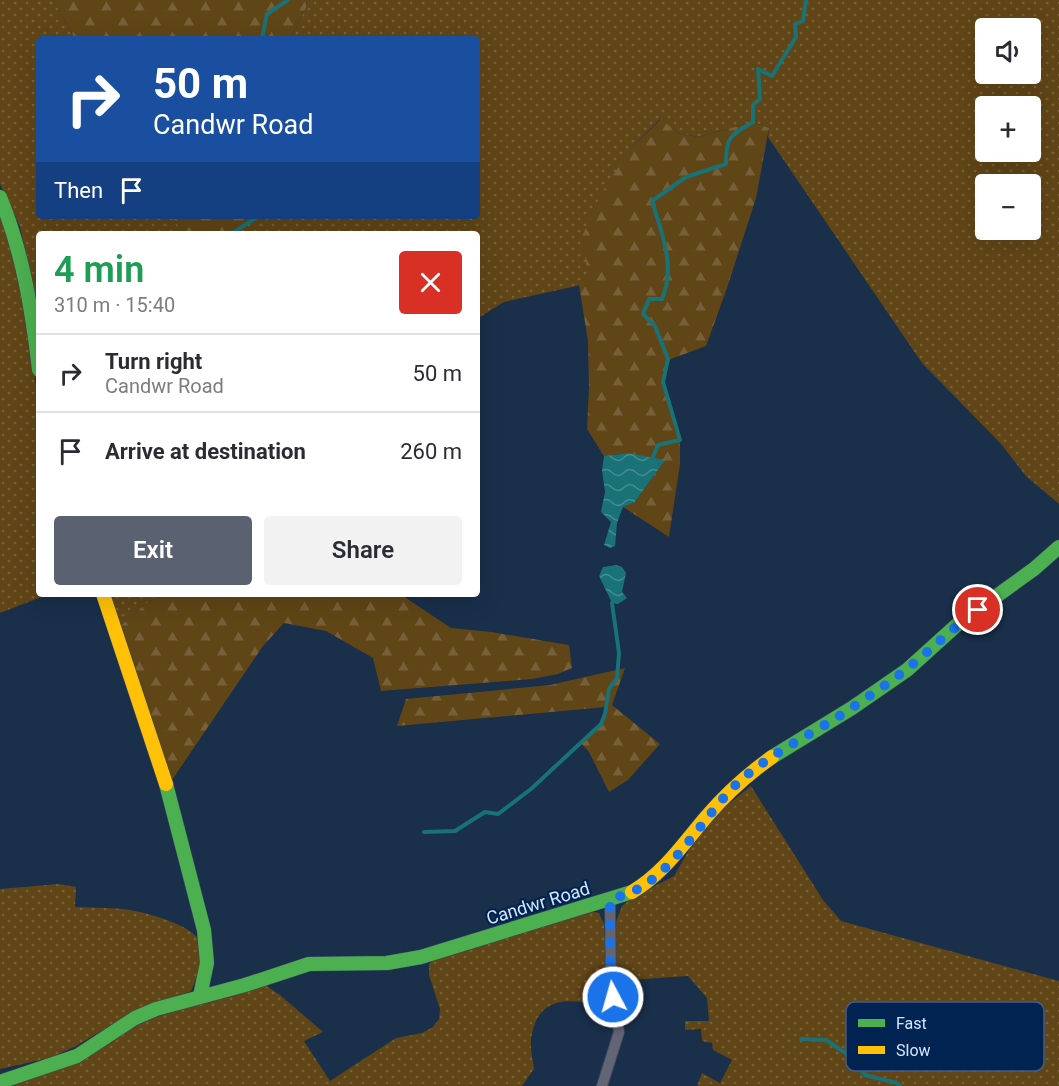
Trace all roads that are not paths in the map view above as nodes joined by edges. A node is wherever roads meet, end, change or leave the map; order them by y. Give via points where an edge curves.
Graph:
1 (0, 197) edge
2 (36, 341) edge
3 (1059, 547) edge
4 (104, 597) edge
5 (610, 900) junction
6 (200, 996) junction
7 (0, 1082) edge
8 (602, 1086) edge

1 - 2 street via 20,248
3 - 5 street, Candwr Road via 959,623 907,669 749,774 653,879
4 - 6 street via 172,801 204,930 207,963
5 - 6 street, Candwr Road via 421,957 387,963 309,964
5 - 8 street via 611,984 618,1032
6 - 7 street, Candwr Road via 135,1018 77,1056

